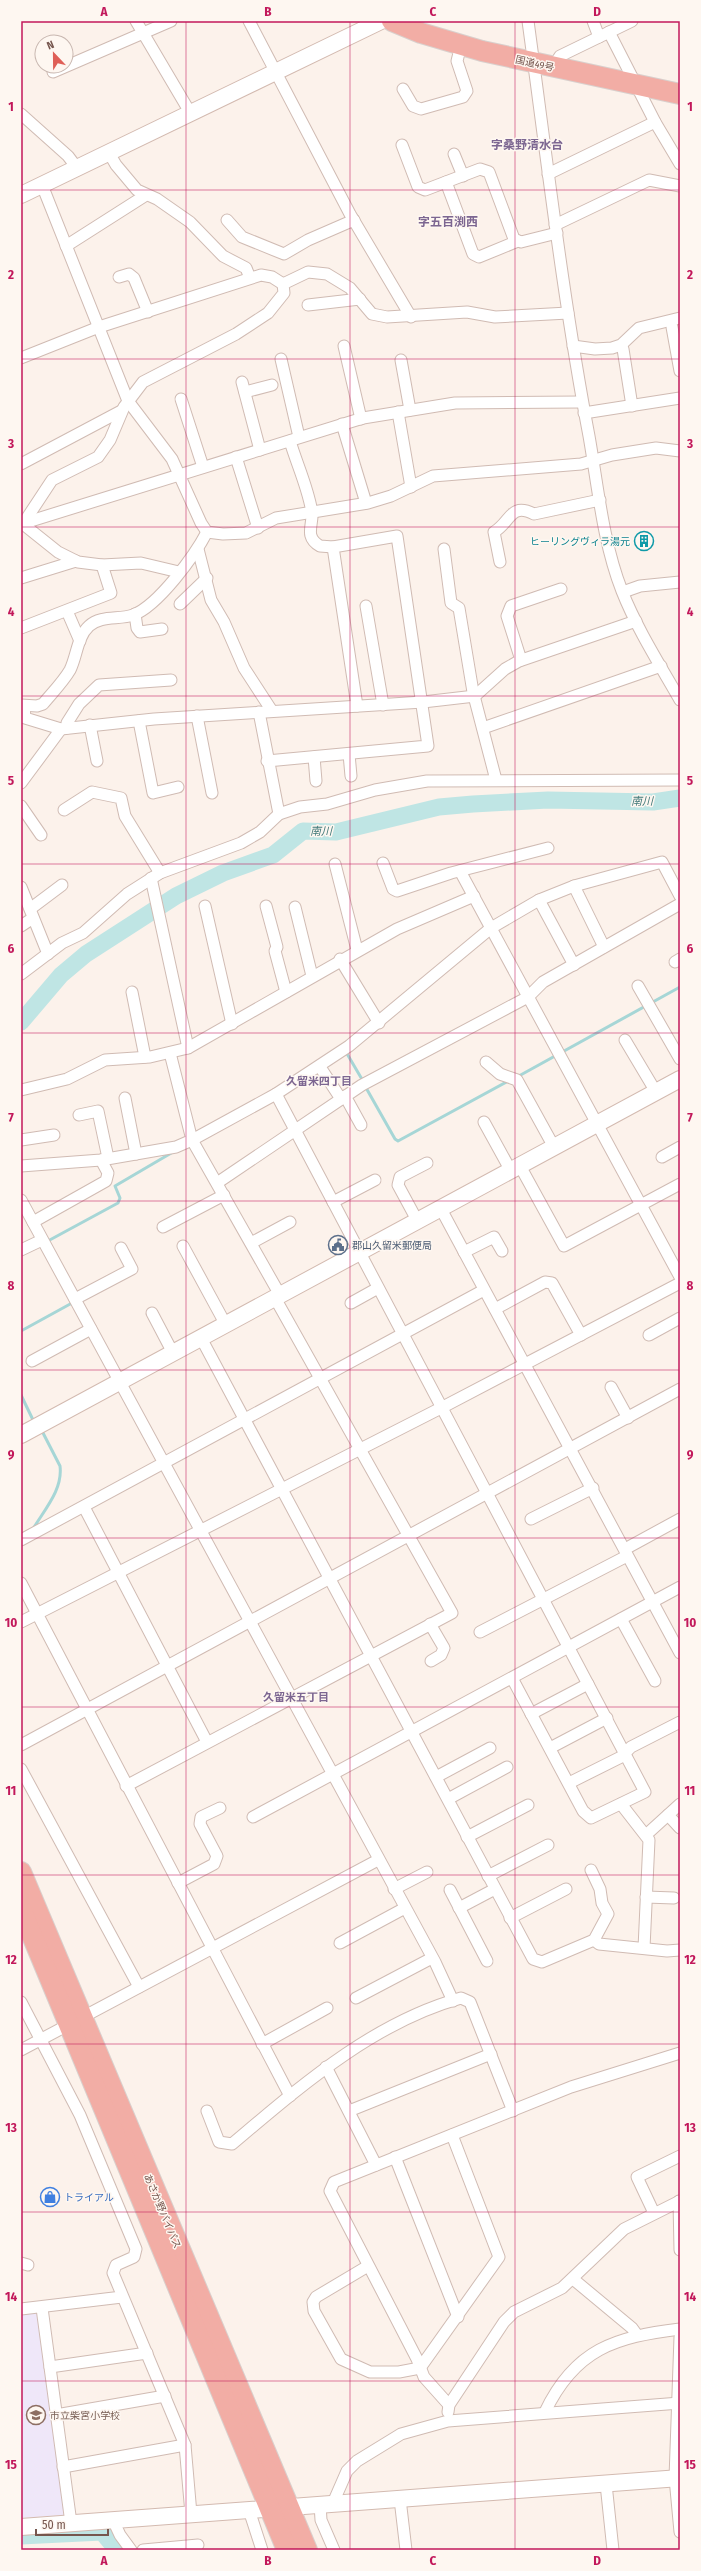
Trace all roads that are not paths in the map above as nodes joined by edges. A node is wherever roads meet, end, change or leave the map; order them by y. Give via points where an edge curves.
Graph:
1 (136, 21) edge
2 (171, 21) edge
3 (249, 21) edge
4 (381, 21) edge
5 (392, 21) edge
6 (528, 21) edge
7 (593, 21) edge
8 (632, 21) edge
9 (144, 33) junction
10 (604, 35) junction
11 (461, 45) junction
12 (74, 63) edge
13 (543, 65) junction
14 (276, 74) junction
15 (635, 85) junction
16 (403, 89) dead end
17 (680, 94) edge
18 (21, 114) edge
19 (191, 114) junction
20 (655, 122) junction
21 (402, 145) dead end
22 (109, 153) junction
23 (454, 154) dead end
24 (680, 164) edge
25 (77, 168) junction
26 (548, 174) junction
27 (463, 176) junction
28 (446, 182) junction
29 (42, 185) junction
30 (680, 186) edge
31 (21, 195) edge
32 (146, 195) junction
33 (227, 220) dead end
34 (354, 220) junction
35 (556, 229) junction
36 (518, 241) junction
37 (66, 246) junction
38 (119, 277) dead end
39 (250, 278) junction
40 (283, 284) junction
41 (360, 299) junction
42 (308, 305) dead end
43 (148, 312) junction
44 (568, 314) junction
45 (411, 317) junction
46 (680, 318) edge
47 (99, 327) junction
48 (672, 327) dead end
49 (344, 346) dead end
50 (573, 346) junction
51 (623, 349) dead end
52 (21, 358) edge
53 (281, 359) dead end
54 (401, 360) dead end
55 (680, 371) edge
56 (272, 385) dead end
57 (680, 398) edge
58 (181, 399) dead end
59 (128, 401) junction
60 (582, 402) junction
61 (632, 406) junction
62 (410, 410) junction
63 (121, 411) junction
64 (398, 412) junction
65 (584, 413) junction
66 (361, 418) junction
67 (342, 424) junction
68 (294, 439) junction
69 (260, 450) junction
70 (680, 452) edge
71 (236, 457) junction
72 (593, 461) junction
73 (21, 464) edge
74 (203, 467) junction
75 (180, 474) junction
76 (411, 487) junction
77 (600, 500) junction
78 (366, 503) junction
79 (312, 512) junction
80 (22, 524) edge
81 (258, 528) junction
82 (207, 532) junction
83 (333, 547) junction
84 (198, 549) junction
85 (444, 549) dead end
86 (76, 561) junction
87 (500, 562) dead end
88 (102, 565) junction
89 (179, 572) junction
90 (21, 578) edge
91 (206, 578) junction
92 (680, 582) edge
93 (561, 589) dead end
94 (623, 592) junction
95 (180, 604) dead end
96 (366, 606) dead end
97 (67, 611) junction
98 (134, 614) junction
99 (636, 621) junction
100 (21, 628) edge
101 (162, 629) dead end
102 (80, 641) junction
103 (521, 660) junction
104 (661, 666) junction
105 (171, 680) dead end
106 (475, 696) junction
107 (680, 700) edge
108 (423, 702) junction
109 (23, 705) edge
110 (383, 705) junction
111 (356, 706) junction
112 (272, 711) junction
113 (259, 712) junction
114 (197, 716) junction
115 (139, 721) junction
116 (90, 725) junction
117 (483, 728) junction
118 (64, 729) junction
119 (349, 754) junction
120 (314, 757) junction
121 (97, 761) dead end
122 (267, 761) junction
123 (351, 776) dead end
124 (496, 780) junction
125 (680, 780) edge
126 (316, 781) dead end
127 (21, 783) edge
128 (178, 787) dead end
129 (212, 793) dead end
130 (21, 806) edge
131 (64, 810) dead end
132 (279, 814) junction
133 (41, 835) dead end
134 (548, 848) dead end
135 (383, 863) dead end
136 (335, 864) dead end
137 (460, 871) junction
138 (156, 876) junction
139 (62, 885) dead end
140 (574, 886) junction
141 (21, 887) edge
142 (474, 896) junction
143 (680, 896) edge
144 (539, 900) junction
145 (680, 904) edge
146 (205, 906) dead end
147 (266, 906) dead end
148 (295, 907) dead end
149 (31, 914) junction
150 (21, 926) edge
151 (491, 928) junction
152 (604, 947) junction
153 (357, 950) junction
154 (48, 954) junction
155 (340, 959) junction
156 (574, 964) junction
157 (21, 974) edge
158 (312, 976) junction
159 (638, 986) dead end
160 (132, 992) dead end
161 (286, 992) junction
162 (528, 997) junction
163 (379, 1023) junction
164 (232, 1024) junction
165 (625, 1040) dead end
166 (188, 1048) junction
167 (170, 1053) junction
168 (145, 1057) junction
169 (680, 1059) edge
170 (486, 1062) dead end
171 (322, 1070) dead end
172 (679, 1082) edge
173 (21, 1090) edge
174 (656, 1092) junction
175 (276, 1094) junction
176 (124, 1098) dead end
177 (343, 1098) junction
178 (79, 1115) dead end
179 (484, 1122) dead end
180 (598, 1124) junction
181 (361, 1125) dead end
182 (296, 1129) junction
183 (54, 1135) dead end
184 (21, 1140) edge
185 (192, 1140) junction
186 (554, 1147) junction
187 (680, 1147) edge
188 (136, 1154) junction
189 (662, 1157) dead end
190 (104, 1159) junction
191 (427, 1163) dead end
192 (21, 1166) edge
193 (515, 1169) junction
194 (375, 1180) dead end
195 (217, 1183) junction
196 (680, 1184) edge
197 (224, 1195) junction
198 (21, 1200) edge
199 (333, 1202) junction
200 (642, 1204) junction
201 (441, 1210) junction
202 (33, 1222) junction
203 (290, 1222) dead end
204 (418, 1222) junction
205 (163, 1227) dead end
206 (42, 1240) junction
207 (251, 1243) junction
208 (183, 1246) dead end
209 (121, 1248) dead end
210 (21, 1250) edge
211 (502, 1251) dead end
212 (464, 1252) junction
213 (359, 1253) junction
214 (680, 1277) edge
215 (680, 1283) edge
216 (378, 1288) junction
217 (484, 1290) junction
218 (278, 1296) junction
219 (75, 1299) junction
220 (351, 1303) dead end
221 (495, 1309) junction
222 (152, 1313) dead end
223 (680, 1318) edge
224 (226, 1325) junction
225 (90, 1329) junction
226 (402, 1335) junction
227 (581, 1335) junction
228 (649, 1335) dead end
229 (201, 1338) junction
230 (173, 1353) junction
231 (32, 1361) dead end
232 (525, 1363) junction
233 (322, 1378) junction
234 (119, 1382) junction
235 (611, 1387) dead end
236 (680, 1389) edge
237 (441, 1408) junction
238 (628, 1418) junction
239 (244, 1421) junction
240 (21, 1434) edge
241 (360, 1448) junction
242 (571, 1449) junction
243 (163, 1464) junction
244 (280, 1488) junction
245 (593, 1488) junction
246 (487, 1493) junction
247 (84, 1507) junction
248 (531, 1519) dead end
249 (680, 1519) edge
250 (200, 1529) junction
251 (409, 1535) junction
252 (21, 1540) edge
253 (626, 1553) junction
254 (118, 1572) junction
255 (329, 1578) junction
256 (21, 1583) edge
257 (680, 1587) edge
258 (544, 1599) junction
259 (653, 1601) junction
260 (37, 1613) junction
261 (621, 1619) junction
262 (21, 1622) edge
263 (249, 1622) junction
264 (430, 1624) junction
265 (480, 1632) dead end
266 (570, 1647) junction
267 (680, 1653) edge
268 (371, 1655) junction
269 (430, 1661) dead end
270 (166, 1667) junction
271 (512, 1678) junction
272 (655, 1681) dead end
273 (588, 1684) junction
274 (291, 1698) junction
275 (86, 1709) junction
276 (531, 1714) junction
277 (607, 1718) junction
278 (680, 1722) edge
279 (412, 1731) junction
280 (207, 1742) junction
281 (21, 1745) edge
282 (490, 1748) dead end
283 (550, 1748) junction
284 (626, 1752) junction
285 (508, 1767) dead end
286 (21, 1769) edge
287 (332, 1773) junction
288 (436, 1777) junction
289 (569, 1783) junction
290 (126, 1786) junction
291 (448, 1800) junction
292 (621, 1804) junction
293 (680, 1804) edge
294 (528, 1805) dead end
295 (220, 1808) dead end
296 (668, 1815) junction
297 (253, 1817) dead end
298 (680, 1828) edge
299 (647, 1834) junction
300 (468, 1837) junction
301 (548, 1845) dead end
302 (378, 1860) junction
303 (591, 1870) dead end
304 (21, 1872) edge
305 (427, 1872) dead end
306 (488, 1876) junction
307 (178, 1883) junction
308 (394, 1888) junction
309 (495, 1889) junction
310 (566, 1889) dead end
311 (450, 1890) dead end
312 (646, 1897) junction
313 (674, 1898) dead end
314 (405, 1908) junction
315 (459, 1908) junction
316 (21, 1909) edge
317 (510, 1918) junction
318 (594, 1940) junction
319 (340, 1943) dead end
320 (212, 1948) junction
321 (644, 1948) junction
322 (680, 1950) edge
323 (432, 1958) junction
324 (487, 1961) dead end
325 (139, 1987) junction
326 (356, 1998) dead end
327 (453, 2000) junction
328 (21, 2002) edge
329 (327, 2008) dead end
330 (76, 2021) junction
331 (41, 2040) junction
332 (262, 2044) junction
333 (21, 2050) edge
334 (680, 2053) edge
335 (491, 2054) junction
336 (326, 2067) junction
337 (290, 2096) junction
338 (513, 2110) junction
339 (206, 2111) dead end
340 (349, 2111) junction
341 (452, 2135) junction
342 (680, 2156) edge
343 (394, 2157) junction
344 (376, 2165) junction
345 (679, 2201) edge
346 (654, 2213) junction
347 (680, 2250) edge
348 (368, 2266) junction
349 (573, 2279) junction
350 (122, 2297) junction
351 (42, 2308) junction
352 (21, 2309) edge
353 (458, 2317) junction
354 (680, 2329) edge
355 (637, 2335) junction
356 (680, 2337) edge
357 (147, 2353) junction
358 (50, 2367) junction
359 (420, 2368) junction
360 (165, 2396) junction
361 (678, 2403) edge
362 (449, 2405) junction
363 (545, 2412) junction
364 (56, 2416) junction
365 (448, 2421) junction
366 (185, 2445) junction
367 (63, 2467) junction
368 (678, 2478) edge
369 (606, 2484) junction
370 (400, 2499) junction
371 (327, 2504) junction
372 (279, 2508) junction
373 (249, 2510) junction
374 (192, 2514) junction
375 (113, 2520) junction
376 (71, 2523) junction
377 (21, 2528) edge
378 (680, 2532) edge
379 (198, 2545) dead end
380 (131, 2550) edge
381 (143, 2550) edge
382 (262, 2550) edge
383 (278, 2550) edge
384 (287, 2550) edge
385 (307, 2550) edge
386 (319, 2550) edge
387 (334, 2550) edge
388 (406, 2550) edge
389 (614, 2550) edge

1 - 9 street
2 - 9 street
3 - 14 street
4 - 14 street
5 - 11 highway, 国道49号
6 - 13 street
7 - 10 street
8 - 10 street
9 - 12 street
9 - 19 street
10 - 13 street
10 - 15 street
11 - 13 highway, 国道49号
11 - 16 street via 457,61 467,91 463,97 421,109 412,106
13 - 15 highway, 国道49号
13 - 26 street
14 - 19 street
14 - 34 street
15 - 17 highway, 国道49号
15 - 20 street
18 - 25 street via 68,156
19 - 22 street
20 - 24 street
20 - 26 street
21 - 28 street via 418,187 425,190
22 - 25 street
22 - 32 street via 134,187
23 - 27 street
25 - 29 street
26 - 35 street
27 - 28 street
27 - 36 street via 480,169 489,172 512,237
28 - 36 street via 473,254 479,256
29 - 31 street
29 - 37 street
30 - 35 street via 649,180
32 - 37 street
32 - 39 street via 190,222 223,256 246,268
33 - 34 street via 242,237 284,254 308,240
34 - 45 street
35 - 36 street
35 - 44 street
37 - 47 street
38 - 43 street via 129,274 134,278
39 - 40 street via 261,275 272,277
39 - 43 street
40 - 41 street via 300,274 322,273 340,280
40 - 59 street via 284,293 268,313 236,334 149,377
41 - 42 street
41 - 45 street via 369,311 377,316
43 - 47 street
44 - 45 street via 495,317 467,312
44 - 50 street
46 - 50 street via 640,328 621,345 612,348
47 - 52 street
47 - 59 street
48 - 55 street
49 - 66 street
50 - 60 street
51 - 61 street
53 - 68 street
54 - 62 street
56 - 69 street via 244,387
57 - 61 street
58 - 74 street
59 - 63 street
59 - 75 street
60 - 62 street via 478,402
60 - 65 street
61 - 65 street
62 - 64 street
63 - 73 street
63 - 80 street via 108,445 98,457 52,480
64 - 66 street
64 - 76 street
65 - 72 street
66 - 67 street
67 - 68 street
67 - 78 street
68 - 69 street
68 - 79 street
69 - 71 street
70 - 72 street via 656,448 612,455
71 - 74 street
71 - 81 street
72 - 76 street via 444,474
72 - 77 street
74 - 75 street
75 - 80 street
75 - 82 street via 200,523
76 - 78 street
77 - 87 street via 534,514 525,509 516,511 494,532
77 - 94 street via 613,562
78 - 79 street
79 - 81 street via 276,518
79 - 83 street via 309,529 316,544
80 - 86 street via 58,552
81 - 82 street via 243,534
82 - 84 street
83 - 108 street via 397,536
83 - 111 street
84 - 89 street
84 - 91 street
85 - 106 street via 451,603 459,608
86 - 88 street
86 - 90 street
88 - 89 street via 141,563
88 - 97 street via 111,593
89 - 98 street via 158,597
91 - 95 street
91 - 112 street via 211,600 222,618 244,668
92 - 94 street via 640,586
93 - 103 street via 511,606 506,616
94 - 99 street
96 - 110 street
97 - 100 street
97 - 102 street
98 - 101 street via 140,632
98 - 102 street via 93,623
99 - 103 street
99 - 104 street
102 - 109 street via 70,670 43,704
103 - 106 street via 505,669
104 - 107 street
104 - 117 street
105 - 118 street via 99,685 79,704
106 - 108 street
106 - 117 street
108 - 110 street
108 - 119 street via 428,746
109 - 118 street via 25,718
110 - 111 street
111 - 112 street
112 - 113 street
113 - 114 street
113 - 122 street
114 - 115 street
114 - 129 street
115 - 116 street
115 - 128 street via 153,793
116 - 118 street
116 - 121 street
117 - 124 street
118 - 127 street
119 - 120 street
119 - 123 street
120 - 122 street
120 - 126 street
122 - 132 street
124 - 125 street
124 - 132 street via 427,781 398,785
130 - 133 street
131 - 138 street via 92,792 121,798 125,816
132 - 138 street via 260,832 241,843
134 - 137 street
135 - 137 street via 393,889 397,891
136 - 153 street
137 - 142 street
138 - 154 street via 127,894 83,933
138 - 166 street via 164,939
139 - 149 street
140 - 143 street via 662,862
140 - 144 street
140 - 152 street
141 - 149 street
142 - 151 street
142 - 153 street via 397,929
144 - 151 street
144 - 156 street
145 - 152 street
146 - 164 street
147 - 161 street
148 - 158 street
149 - 150 street
149 - 154 street
151 - 162 street
151 - 163 street
152 - 156 street
153 - 155 street
154 - 157 street
155 - 158 street
155 - 163 street
156 - 162 street via 543,982
158 - 161 street
159 - 169 street
160 - 168 street
161 - 164 street
162 - 177 street via 362,1085
162 - 180 street
163 - 175 street
164 - 166 street
165 - 174 street
166 - 167 street
167 - 168 street
167 - 185 street
168 - 173 street via 105,1060 68,1079
170 - 186 street via 500,1074 517,1080
171 - 177 street
172 - 174 street
174 - 180 street
175 - 182 street
175 - 185 street
176 - 188 street
177 - 181 street
177 - 182 street
178 - 190 street via 98,1111
179 - 193 street
180 - 186 street
180 - 200 street
182 - 195 street
182 - 199 street
183 - 184 street
185 - 188 street via 176,1147
185 - 195 street
186 - 193 street
187 - 189 street
188 - 190 street
190 - 192 street
190 - 202 street via 108,1173 106,1181
191 - 204 street via 400,1177 398,1185
193 - 200 street via 564,1246
193 - 201 street
194 - 199 street
195 - 197 street
196 - 200 street
197 - 205 street
197 - 207 street
198 - 202 street
199 - 213 street
200 - 214 street
201 - 204 street
201 - 212 street
202 - 206 street
203 - 207 street
204 - 213 street
206 - 210 street
206 - 219 street
207 - 218 street
208 - 224 street
209 - 219 street via 132,1269
211 - 212 street via 494,1237
212 - 217 street
213 - 216 street
213 - 218 street
215 - 227 street
216 - 220 street
216 - 226 street
217 - 221 street
217 - 226 street
218 - 224 street
218 - 233 street
219 - 225 street
221 - 227 street via 546,1282 552,1283
221 - 232 street
222 - 230 street
223 - 228 street
224 - 229 street
225 - 231 street
225 - 234 street
226 - 233 street
226 - 237 street
227 - 232 street
229 - 230 street
229 - 239 street
230 - 234 street
232 - 237 street
232 - 242 street
233 - 239 street
233 - 241 street
234 - 240 street
234 - 243 street
235 - 238 street
236 - 238 street
237 - 241 street
237 - 246 street
238 - 242 street
239 - 243 street
239 - 244 street
241 - 244 street
241 - 251 street
242 - 245 street
242 - 246 street
243 - 247 street
243 - 250 street
244 - 250 street
244 - 255 street
245 - 248 street
245 - 253 street
246 - 251 street
246 - 258 street
247 - 252 street
247 - 254 street
249 - 253 street
250 - 254 street
250 - 263 street
251 - 255 street
251 - 264 street via 452,1613
253 - 258 street
253 - 259 street
254 - 260 street
254 - 270 street
255 - 263 street
255 - 268 street
256 - 260 street
257 - 259 street
258 - 265 street
258 - 266 street
259 - 261 street
259 - 267 street
260 - 262 street
260 - 275 street
261 - 266 street
261 - 272 street
263 - 270 street
263 - 274 street
264 - 268 street
264 - 269 street via 444,1648 441,1655
266 - 271 street
266 - 273 street
268 - 274 street
268 - 279 street
270 - 275 street
270 - 280 street
271 - 276 street
271 - 279 street
273 - 276 street
273 - 277 street
274 - 280 street
274 - 287 street
275 - 281 street
275 - 290 street
276 - 283 street
277 - 283 street
277 - 284 street
278 - 284 street
279 - 287 street
279 - 288 street
280 - 290 street
282 - 288 street
283 - 289 street
284 - 289 street via 621,1757
284 - 292 street via 645,1792
285 - 291 street
286 - 325 street
287 - 297 street
287 - 302 street
288 - 291 street
289 - 292 street via 583,1812 591,1818
290 - 307 street
291 - 300 street
292 - 299 street
293 - 296 street
294 - 300 street
295 - 307 street via 201,1817 200,1824 217,1856 214,1864
296 - 298 street
296 - 299 street
299 - 312 street via 649,1843
300 - 306 street
301 - 306 street
302 - 308 street
302 - 320 street
303 - 318 street via 608,1914
304 - 330 highway, あさか野バイパス
305 - 308 street
306 - 309 street
307 - 320 street
308 - 314 street
309 - 315 street
309 - 317 street
310 - 317 street
311 - 315 street
312 - 313 street
312 - 321 street
314 - 319 street
314 - 323 street
315 - 324 street
316 - 330 highway, あさか野バイパス
317 - 318 street via 533,1960 542,1962
318 - 321 street via 599,1944
320 - 325 street
320 - 332 street
321 - 322 street via 670,1952
323 - 326 street
323 - 327 street
325 - 330 street
327 - 335 street via 469,2000
327 - 336 street via 395,2023
328 - 331 street
329 - 332 street
330 - 331 street
330 - 372 highway, あさか野バイパス
331 - 333 street
331 - 350 street via 80,2115 136,2249 134,2257 116,2265 112,2272
332 - 337 street
334 - 338 street via 571,2087
335 - 338 street
335 - 340 street
336 - 337 street
336 - 340 street
337 - 339 street via 232,2144 219,2142
338 - 341 street
340 - 344 street
341 - 343 street
341 - 353 street via 499,2254 496,2264
342 - 346 street via 637,2177
343 - 344 street
343 - 353 street
344 - 348 street via 334,2182 330,2192
345 - 346 street
345 - 347 street
346 - 349 street via 624,2229
348 - 359 street
348 - 359 street via 316,2297 313,2302 314,2311 341,2359 370,2372 399,2372
349 - 355 street
349 - 362 street via 562,2288 523,2306 508,2317
350 - 351 street
350 - 357 street
351 - 352 street
351 - 358 street
353 - 359 street
354 - 355 street
355 - 363 street via 600,2347 576,2366 556,2390
356 - 361 street
357 - 358 street
357 - 360 street
358 - 364 street
359 - 362 street via 424,2377
360 - 364 street
360 - 366 street
361 - 363 street
361 - 368 street
362 - 365 street
363 - 365 street
364 - 367 street
365 - 371 street via 401,2434 357,2461 344,2476
366 - 367 street
366 - 374 street
367 - 376 street
368 - 369 street
368 - 378 street
369 - 370 street
369 - 389 street
370 - 371 street
370 - 388 street
371 - 372 street
371 - 387 street via 321,2520
372 - 373 street
372 - 383 highway
372 - 384 highway, あさか野バイパス
372 - 385 highway, あさか野バイパス
372 - 386 highway via 308,2527
373 - 374 street
373 - 382 street
374 - 375 street
375 - 376 street
375 - 380 street
376 - 377 street
379 - 381 street

